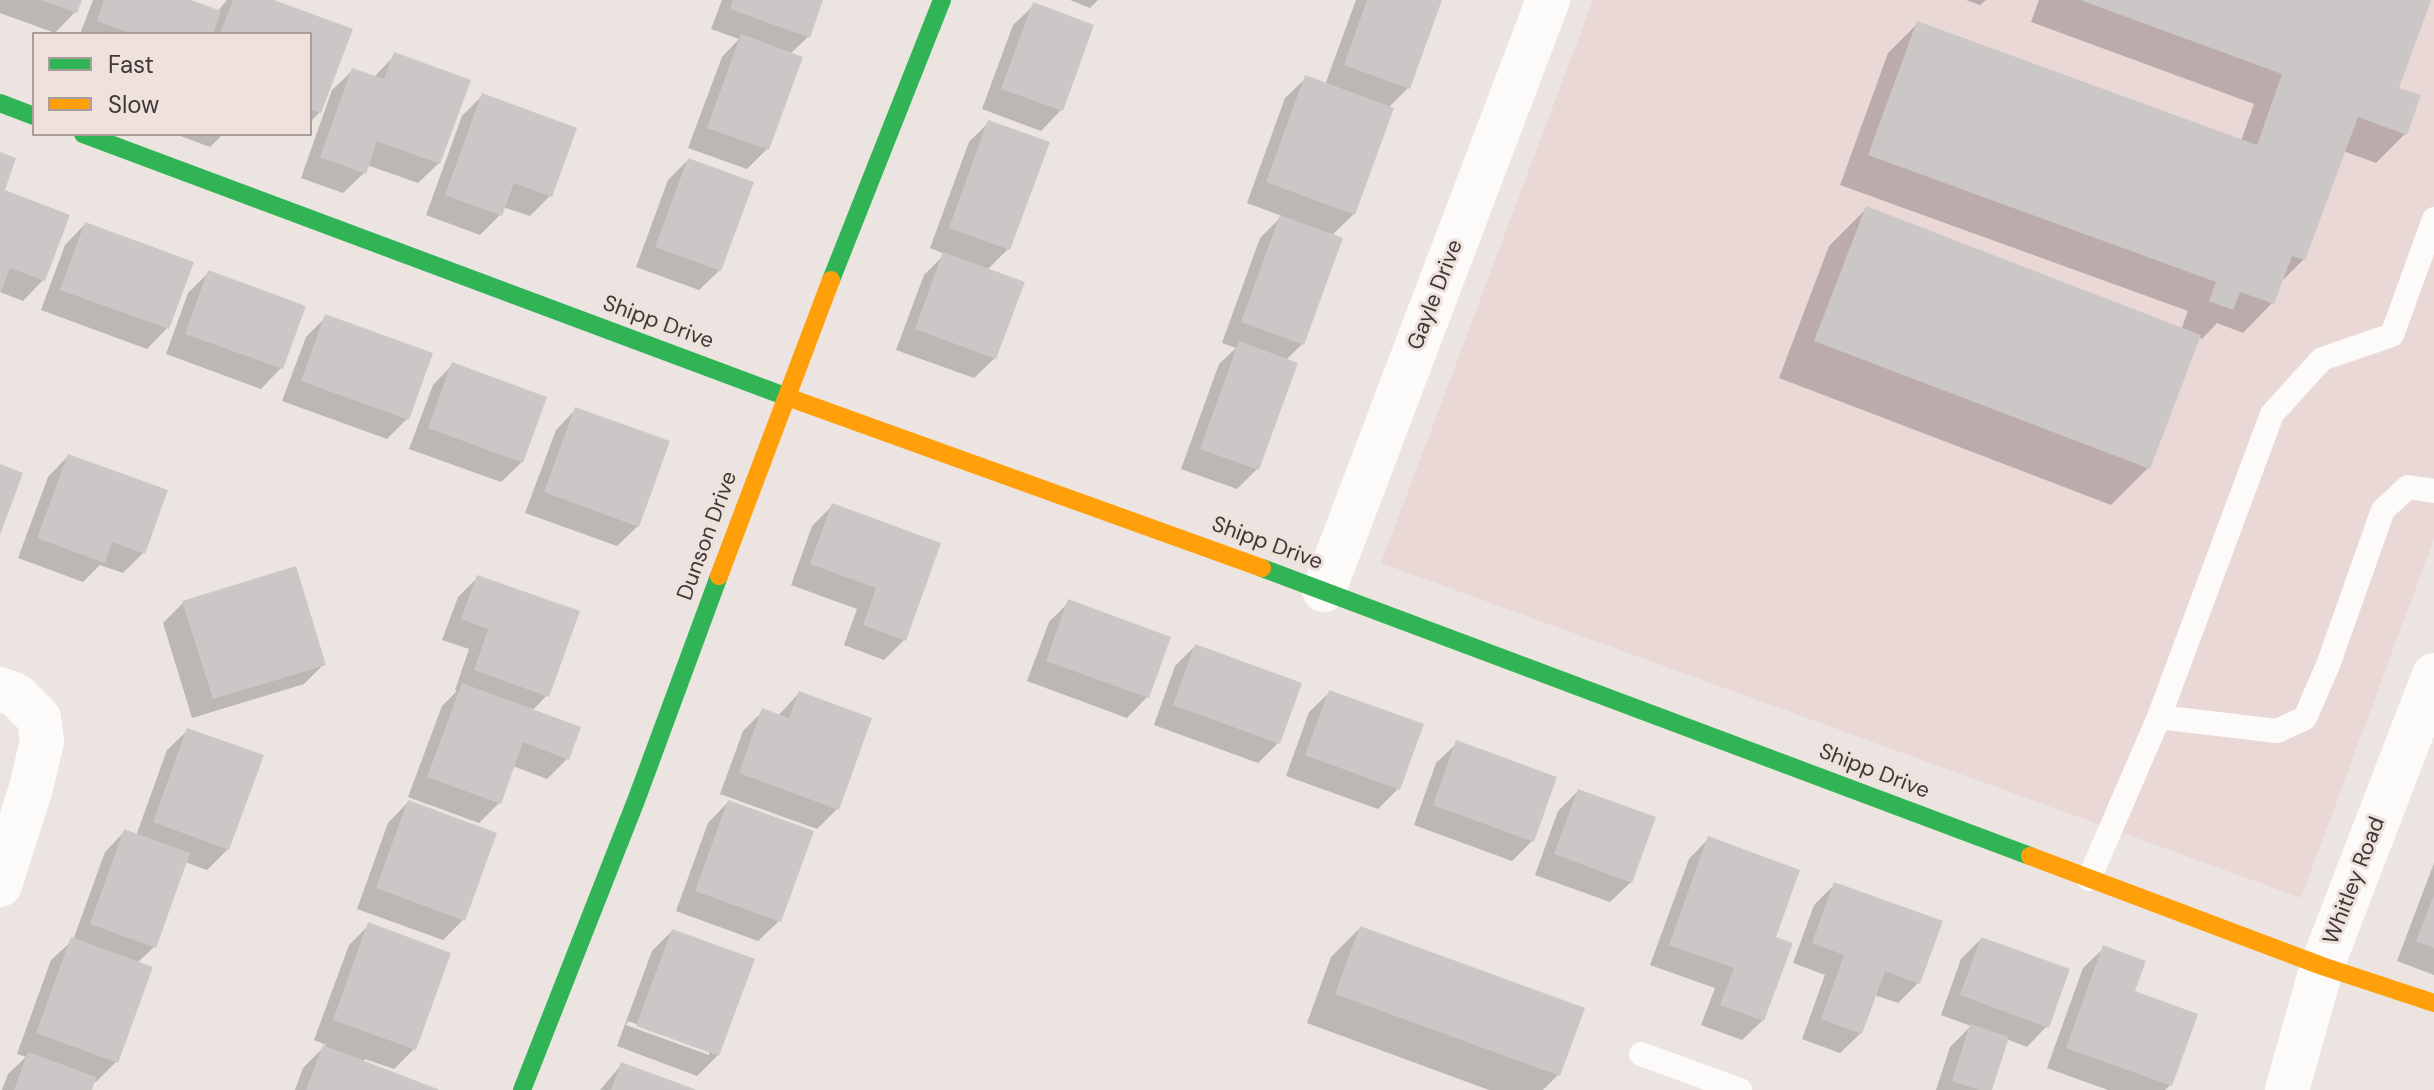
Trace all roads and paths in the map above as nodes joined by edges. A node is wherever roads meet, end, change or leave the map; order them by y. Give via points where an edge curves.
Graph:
1 (942, 0) edge
2 (1548, 0) edge
3 (0, 103) edge
4 (32, 115) edge
5 (88, 136) edge
6 (2434, 219) edge
7 (785, 396) junction
8 (2434, 491) edge
9 (1324, 590) junction
10 (2434, 675) edge
11 (0, 689) edge
12 (2159, 717) junction
13 (2089, 879) junction
14 (0, 885) edge
15 (2322, 966) junction
16 (2434, 1003) edge
17 (1641, 1054) dead end
18 (522, 1090) edge
19 (1740, 1090) edge
20 (2287, 1090) edge

1 - 7 street, Dunson Drive
2 - 9 street, Gayle Drive
3 - 4 street
5 - 7 street, Shipp Drive
6 - 12 lane via 2392,335 2322,359 2272,414
7 - 9 street, Shipp Drive
7 - 18 street, Dunson Drive via 637,798
8 - 12 lane via 2408,487 2383,510 2305,718 2277,731
9 - 13 street, Shipp Drive
10 - 15 street, Whitley Road
11 - 14 street via 16,695 39,718 42,741
12 - 13 lane
13 - 15 street, Shipp Drive
15 - 16 street, Shipp Drive
15 - 20 street, Whitley Road
17 - 19 lane

